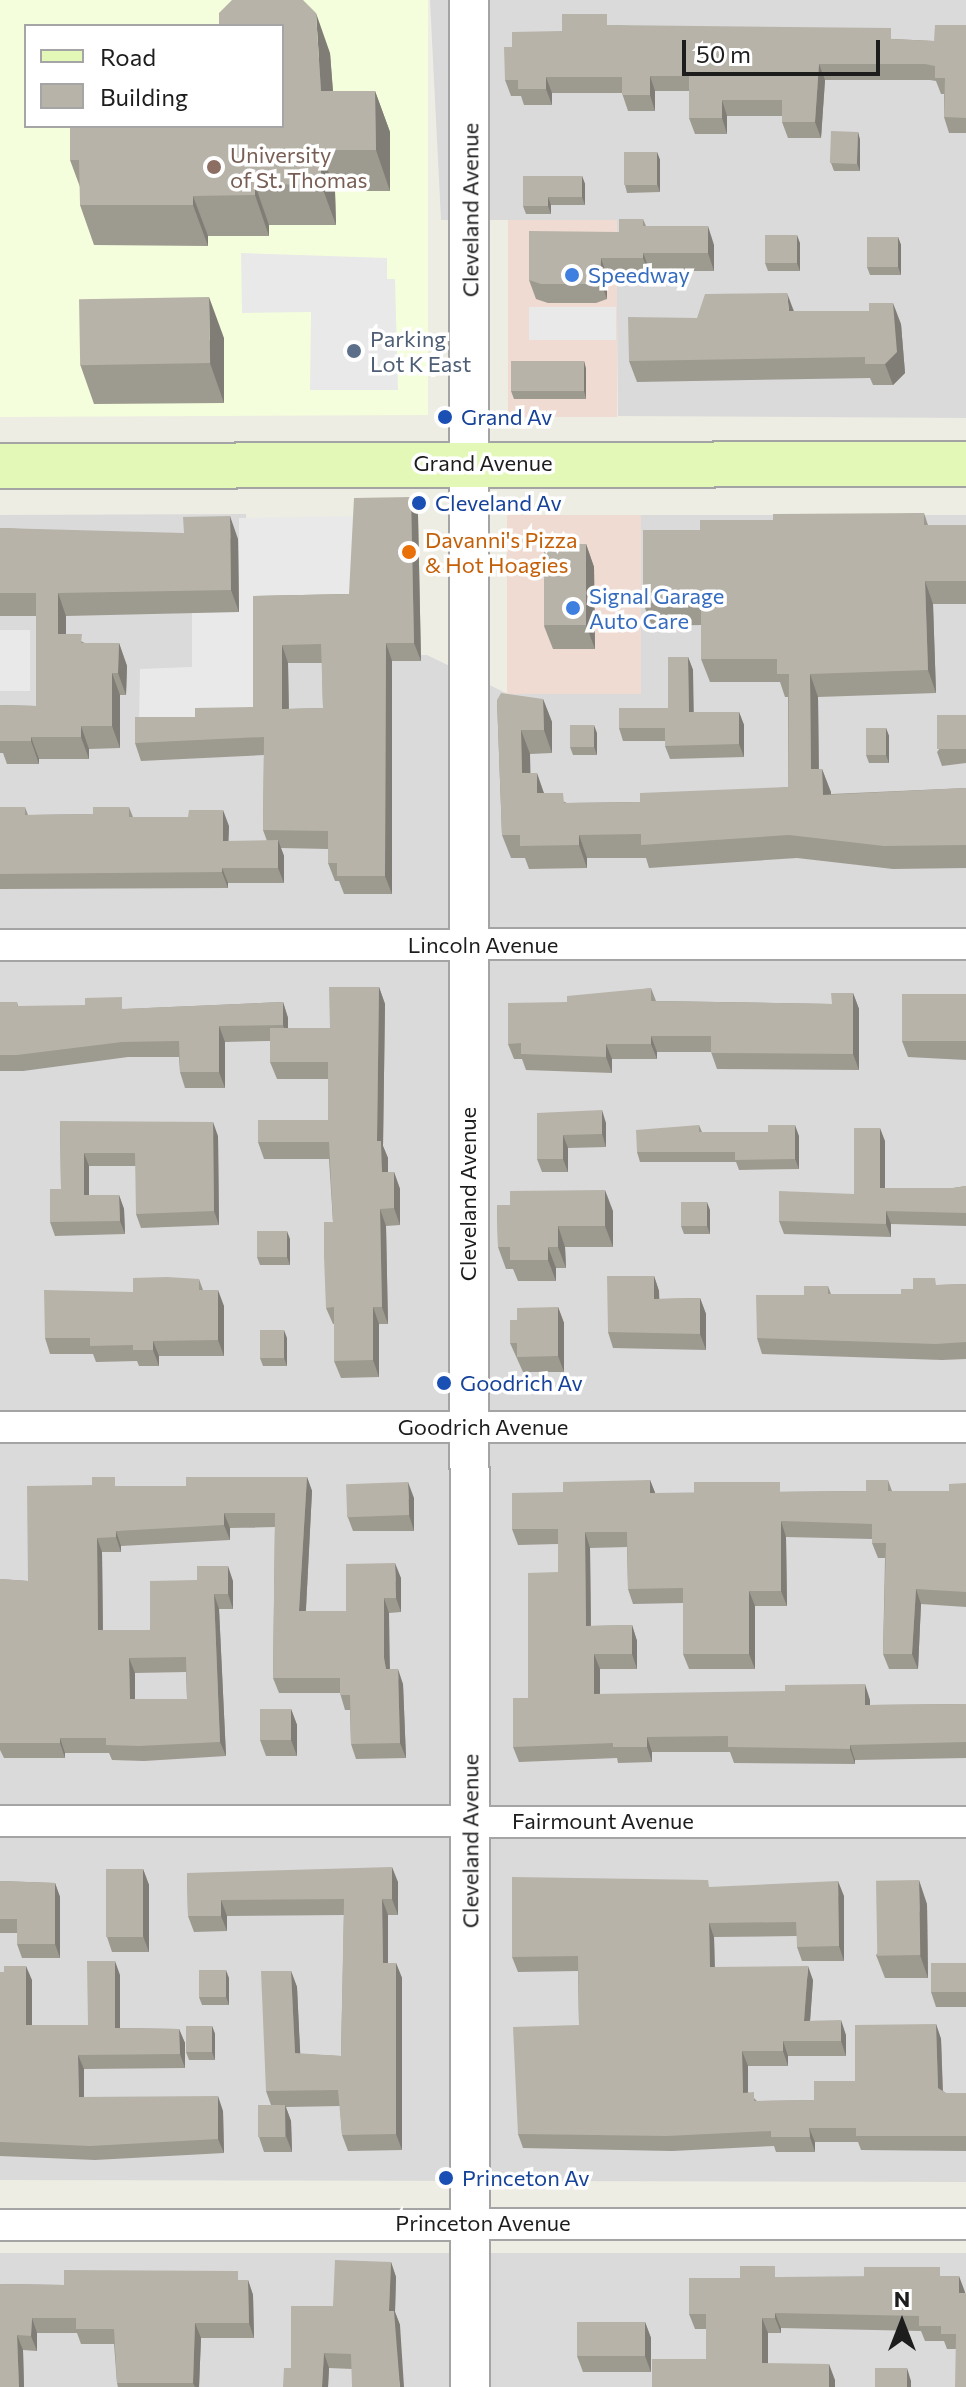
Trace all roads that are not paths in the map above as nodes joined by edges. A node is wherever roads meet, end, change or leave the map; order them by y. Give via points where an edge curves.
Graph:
1 (469, 0) edge
2 (470, 463) junction
3 (966, 464) edge
4 (0, 466) edge
5 (966, 944) edge
6 (0, 945) edge
7 (469, 945) junction
8 (0, 1427) edge
9 (966, 1427) edge
10 (468, 1428) junction
11 (0, 1821) edge
12 (469, 1821) junction
13 (966, 1822) edge
14 (470, 2223) junction
15 (966, 2224) edge
16 (0, 2225) edge
17 (470, 2387) edge

1 - 2 street, Cleveland Avenue
2 - 3 main road, Grand Avenue
2 - 4 main road, Grand Avenue
2 - 7 street, Cleveland Avenue
5 - 7 street, Lincoln Avenue
6 - 7 street, Lincoln Avenue
7 - 10 street, Cleveland Avenue
8 - 10 street, Goodrich Avenue
9 - 10 street, Goodrich Avenue
10 - 12 street, Cleveland Avenue
11 - 12 street, Fairmount Avenue
12 - 13 street, Fairmount Avenue
12 - 14 street, Cleveland Avenue
14 - 15 street, Princeton Avenue
14 - 16 street, Princeton Avenue
14 - 17 street, Cleveland Avenue

